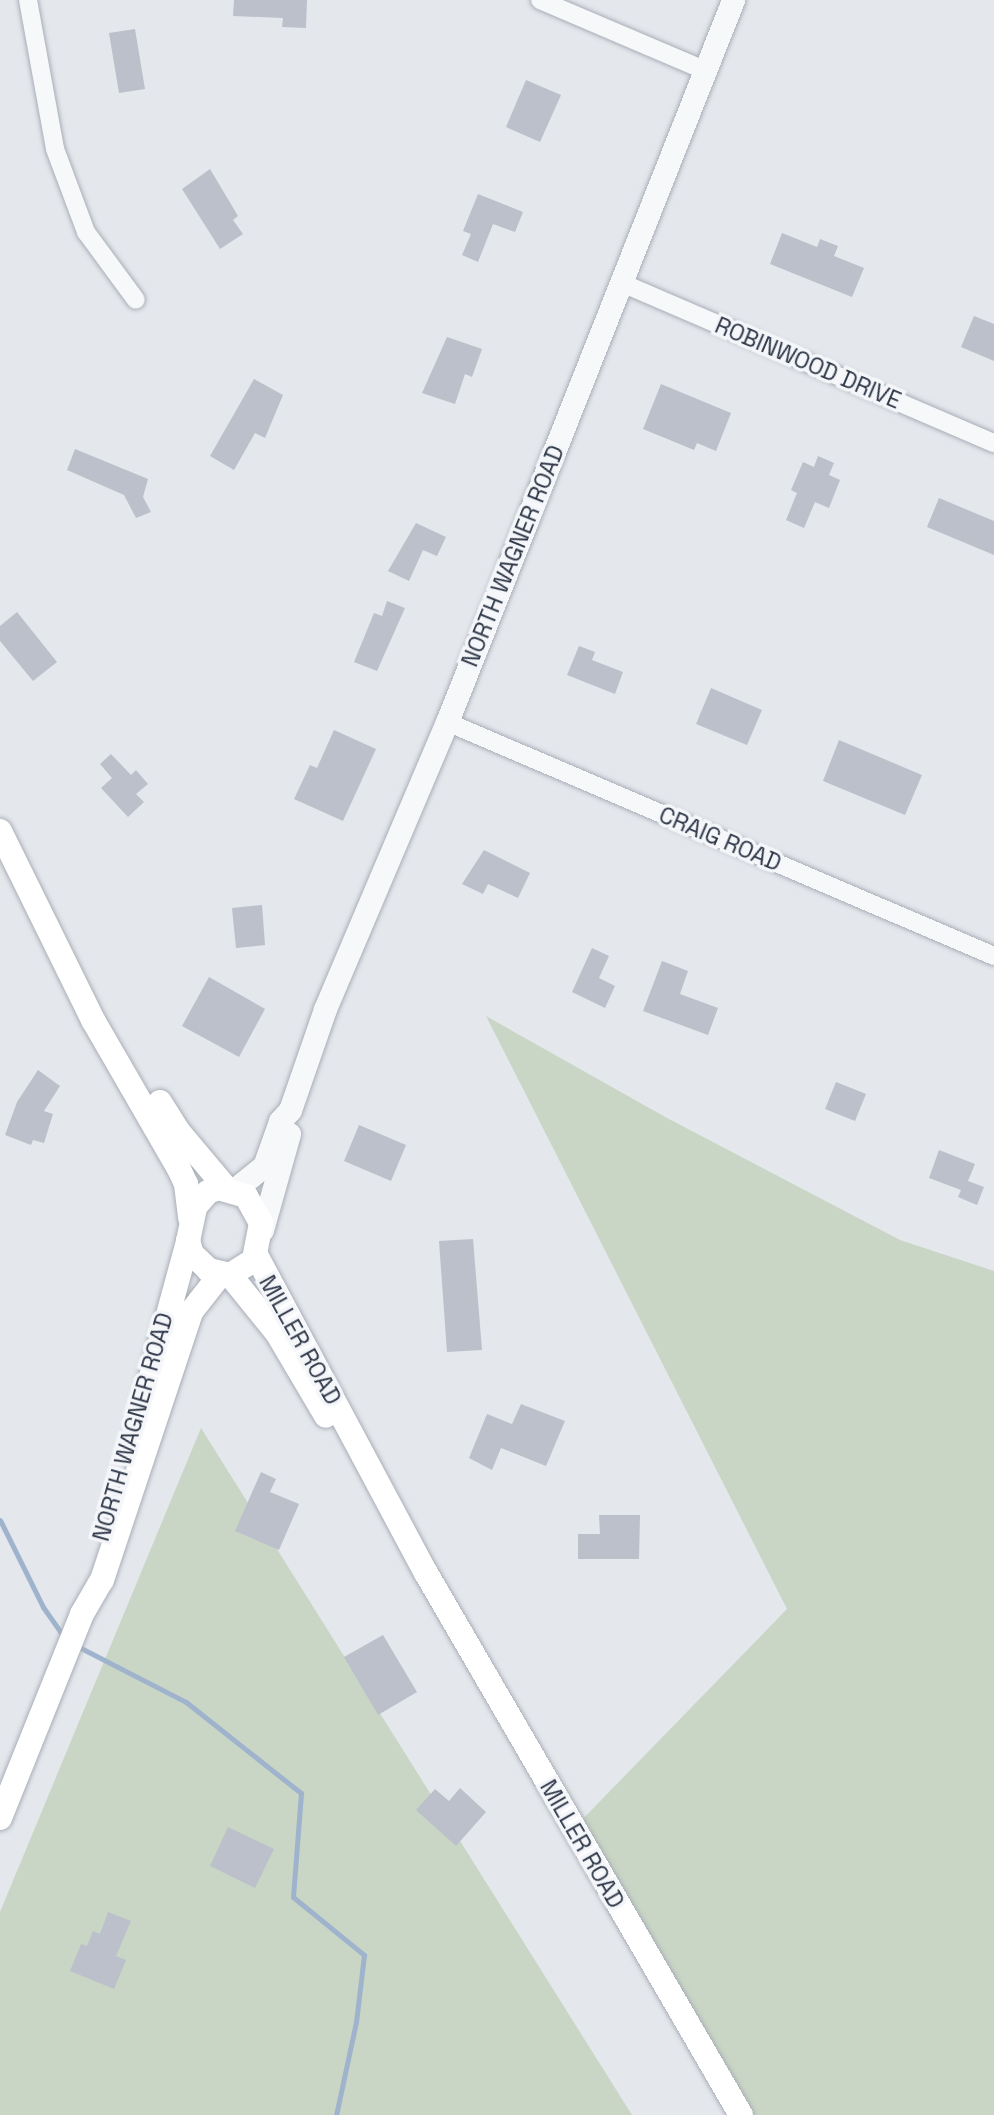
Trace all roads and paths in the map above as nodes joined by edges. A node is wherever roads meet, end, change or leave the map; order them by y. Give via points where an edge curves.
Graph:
1 (28, 0) edge
2 (540, 0) edge
3 (733, 0) edge
4 (704, 69) junction
5 (622, 283) junction
6 (136, 300) dead end
7 (994, 443) edge
8 (447, 722) junction
9 (0, 831) edge
10 (42, 911) junction
11 (994, 956) edge
12 (290, 1110) junction
13 (230, 1189) junction
14 (189, 1229) junction
15 (262, 1230) junction
16 (256, 1255) junction
17 (225, 1275) junction
18 (426, 1573) junction
19 (79, 1621) junction
20 (0, 1818) edge
21 (741, 2115) edge

1 - 6 street via 55,149 86,232
2 - 4 street
3 - 4 street, NORTH WAGNER ROAD
4 - 5 street, NORTH WAGNER ROAD
5 - 7 street, ROBINWOOD DRIVE
5 - 8 street, NORTH WAGNER ROAD
8 - 11 street, CRAIG ROAD
8 - 12 street, NORTH WAGNER ROAD via 325,1010
9 - 10 main road
10 - 13 main road via 178,1131
10 - 14 main road via 93,1020 179,1168
12 - 13 street, NORTH WAGNER ROAD via 280,1121 264,1166
12 - 15 street, NORTH WAGNER ROAD via 292,1121
13 - 14 main road via 208,1192
13 - 15 main road via 254,1205
14 - 17 main road via 200,1263
14 - 19 main road, NORTH WAGNER ROAD via 153,1374 83,1594
15 - 16 main road
16 - 17 main road via 243,1270
16 - 18 main road, MILLER ROAD
17 - 18 main road, MILLER ROAD via 277,1333 406,1550
17 - 19 main road, NORTH WAGNER ROAD via 191,1312 102,1580
18 - 21 main road, MILLER ROAD
19 - 20 main road, NORTH WAGNER ROAD

